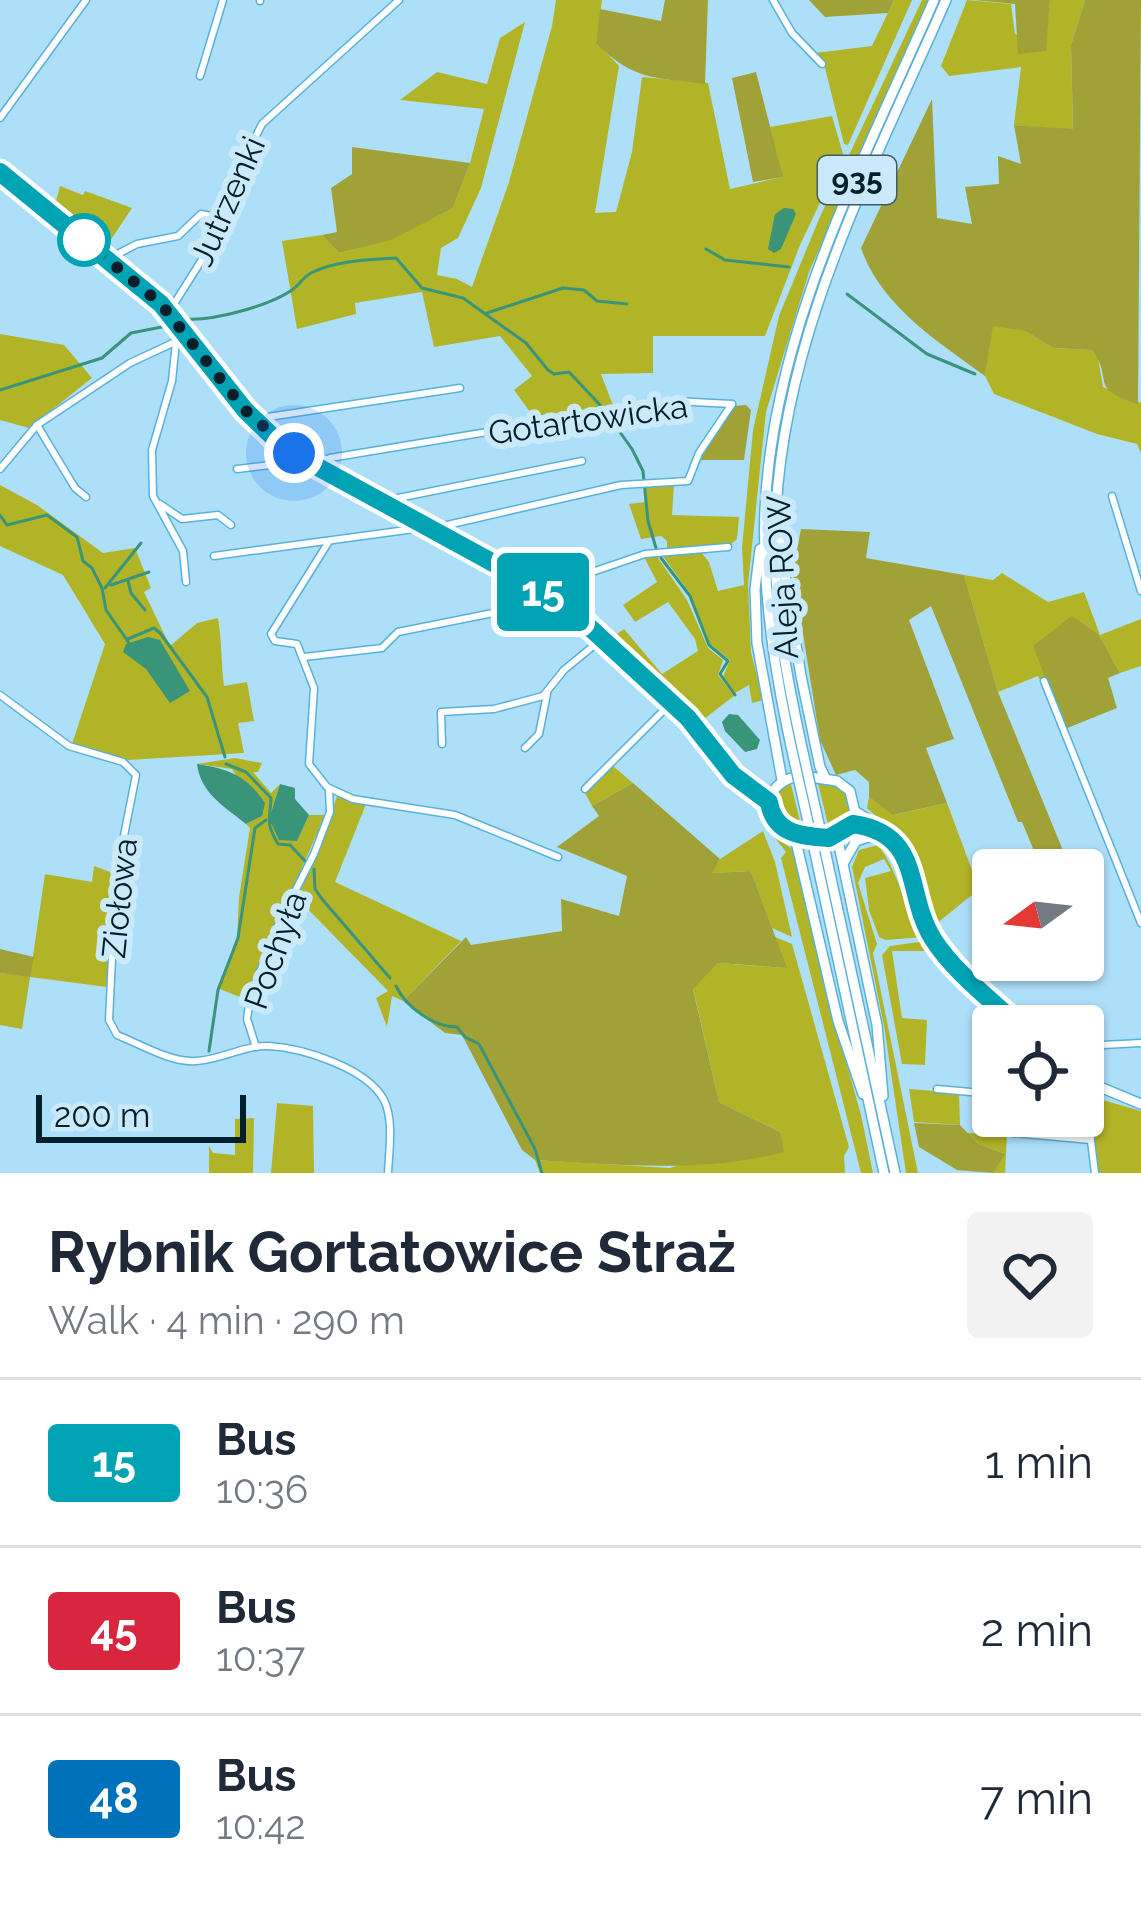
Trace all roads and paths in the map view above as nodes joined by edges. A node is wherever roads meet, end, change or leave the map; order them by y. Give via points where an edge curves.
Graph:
1 (86, 0) edge
2 (223, 0) edge
3 (399, 0) edge
4 (773, 0) edge
5 (934, 0) edge
6 (946, 0) edge
7 (822, 64) dead end
8 (200, 76) dead end
9 (0, 118) edge
10 (0, 172) edge
11 (225, 218) junction
12 (108, 260) junction
13 (169, 312) junction
14 (186, 331) junction
15 (176, 342) junction
16 (460, 388) dead end
17 (257, 422) junction
18 (37, 424) junction
19 (299, 456) junction
20 (582, 461) dead end
21 (316, 466) junction
22 (0, 469) edge
23 (238, 469) dead end
24 (1112, 496) dead end
25 (86, 497) dead end
26 (157, 502) junction
27 (387, 505) junction
28 (776, 516) junction
29 (419, 522) junction
30 (231, 525) dead end
31 (765, 526) junction
32 (436, 531) junction
33 (328, 543) junction
34 (728, 547) dead end
35 (214, 556) dead end
36 (186, 583) dead end
37 (1141, 591) edge
38 (545, 593) junction
39 (603, 638) junction
40 (304, 657) junction
41 (1044, 681) dead end
42 (547, 694) junction
43 (0, 695) edge
44 (672, 702) junction
45 (442, 744) dead end
46 (525, 748) dead end
47 (800, 765) junction
48 (826, 779) junction
49 (782, 780) junction
50 (327, 787) junction
51 (585, 789) dead end
52 (771, 796) junction
53 (854, 818) junction
54 (794, 833) junction
55 (837, 836) junction
56 (887, 836) junction
57 (820, 854) junction
58 (558, 857) dead end
59 (842, 870) junction
60 (1141, 923) edge
61 (996, 1005) edge
62 (1141, 1043) edge
63 (1104, 1045) edge
64 (256, 1047) junction
65 (937, 1089) dead end
66 (1104, 1089) edge
67 (972, 1092) edge
68 (1141, 1105) edge
69 (883, 1116) junction
70 (874, 1125) junction
71 (1057, 1137) edge
72 (1090, 1137) edge
73 (1091, 1140) junction
74 (388, 1173) edge
75 (884, 1173) edge
76 (895, 1173) edge
77 (1096, 1173) edge

1 - 9 street
2 - 8 street
3 - 11 street, Jutrzenki via 262,124
4 - 7 street
5 - 31 main road, Aleja ROW / 935 via 799,327 776,418
6 - 28 main road, Aleja ROW / 935 via 807,331 786,417
10 - 12 main road
11 - 12 street via 201,214 178,236
11 - 13 street, Jutrzenki
12 - 13 main road
13 - 14 main road
14 - 15 street
14 - 17 main road
15 - 18 street
15 - 26 street via 152,450
16 - 17 street, Gotartowicka
17 - 19 main road
18 - 22 street
18 - 25 street
19 - 21 main road
19 - 23 street
20 - 27 street
21 - 27 main road
21 - 32 street, Gotartowicka via 674,401 732,404 688,481 621,485
24 - 37 street
26 - 30 street via 182,519 218,515
26 - 36 street via 183,551
27 - 29 main road
28 - 47 main road, Aleja ROW / 935 via 780,628
28 - 48 main road
29 - 32 main road
29 - 33 street
31 - 47 main road, Aleja ROW / 935 via 770,630
31 - 49 main road via 755,622
32 - 38 main road
33 - 35 street
33 - 40 street via 271,634 297,644
34 - 38 street via 645,554
38 - 39 main road
38 - 40 street via 398,632 382,648
39 - 42 street
39 - 44 main road
40 - 50 street via 314,688 309,764
41 - 60 street
42 - 45 street via 440,712
42 - 46 street via 539,734
43 - 64 street, Ziołowa via 69,746 123,762 136,775 116,876 109,1020 117,1035 193,1062
44 - 51 street
44 - 52 main road via 740,780
47 - 57 main road, Aleja ROW / 935, bridge
48 - 49 main road
48 - 53 main road via 848,788
49 - 52 main road
50 - 58 street via 353,799 454,815
50 - 64 street, Pochyła via 330,812 250,998
52 - 54 main road via 776,823
53 - 55 main road
53 - 56 main road
54 - 55 main road
54 - 70 main road via 844,1040
55 - 59 main road
56 - 59 main road via 856,841
56 - 61 main road via 908,862 934,940
57 - 69 main road, Aleja ROW / 935
57 - 70 main road, Aleja ROW / 935
59 - 69 main road via 880,1042
62 - 63 street
64 - 74 street, Pochyła via 299,1052 370,1082 389,1121
65 - 67 street
66 - 68 main road
69 - 76 main road, Aleja ROW / 935
70 - 75 main road, Aleja ROW / 935
71 - 73 street
72 - 73 street
73 - 77 street

